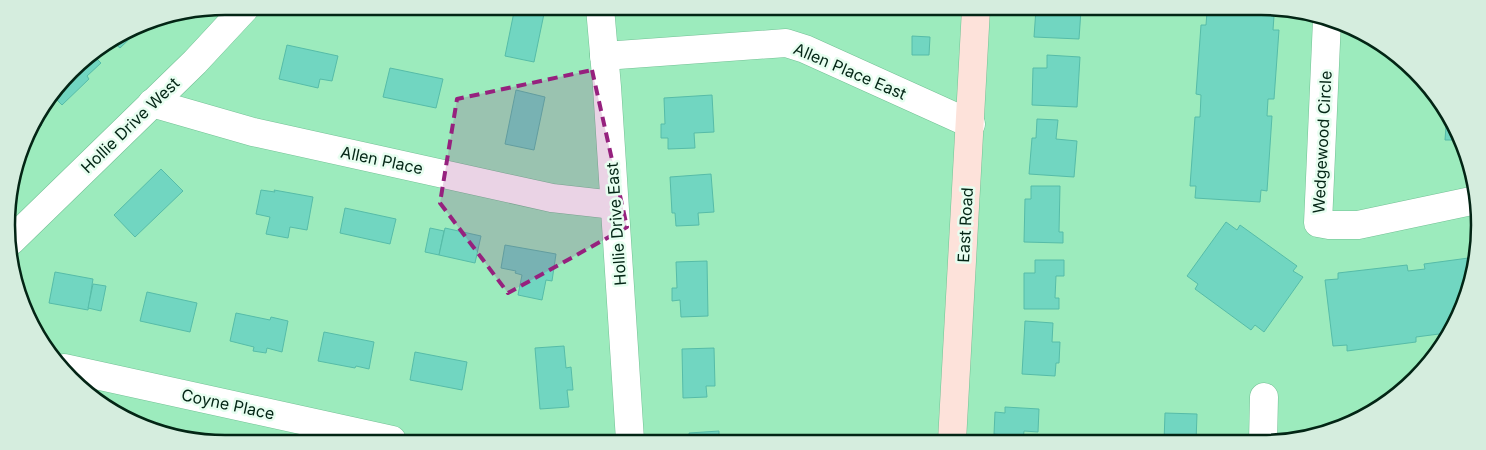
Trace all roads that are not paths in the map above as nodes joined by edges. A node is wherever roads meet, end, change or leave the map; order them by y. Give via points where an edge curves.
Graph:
1 (232, 15) edge
2 (601, 15) edge
3 (976, 15) edge
4 (1327, 25) edge
5 (604, 56) junction
6 (152, 103) junction
7 (971, 124) junction
8 (1470, 201) edge
9 (614, 205) junction
10 (15, 237) edge
11 (74, 370) edge
12 (1264, 397) dead end
13 (369, 435) edge
14 (630, 435) edge
15 (952, 435) edge
16 (1263, 435) edge

1 - 6 street, Hollie Drive West via 195,62
2 - 5 street, Hollie Drive East
3 - 7 street, East Road
4 - 8 street, Wedgewood Circle via 1318,223 1358,225
5 - 7 street, Allen Place East via 786,43
5 - 9 street, Hollie Drive East
6 - 9 street, Allen Place via 253,132 552,198
6 - 10 street, Hollie Drive West
7 - 15 street, East Road
9 - 14 street, Hollie Drive East
11 - 13 street, Coyne Place
12 - 16 street

